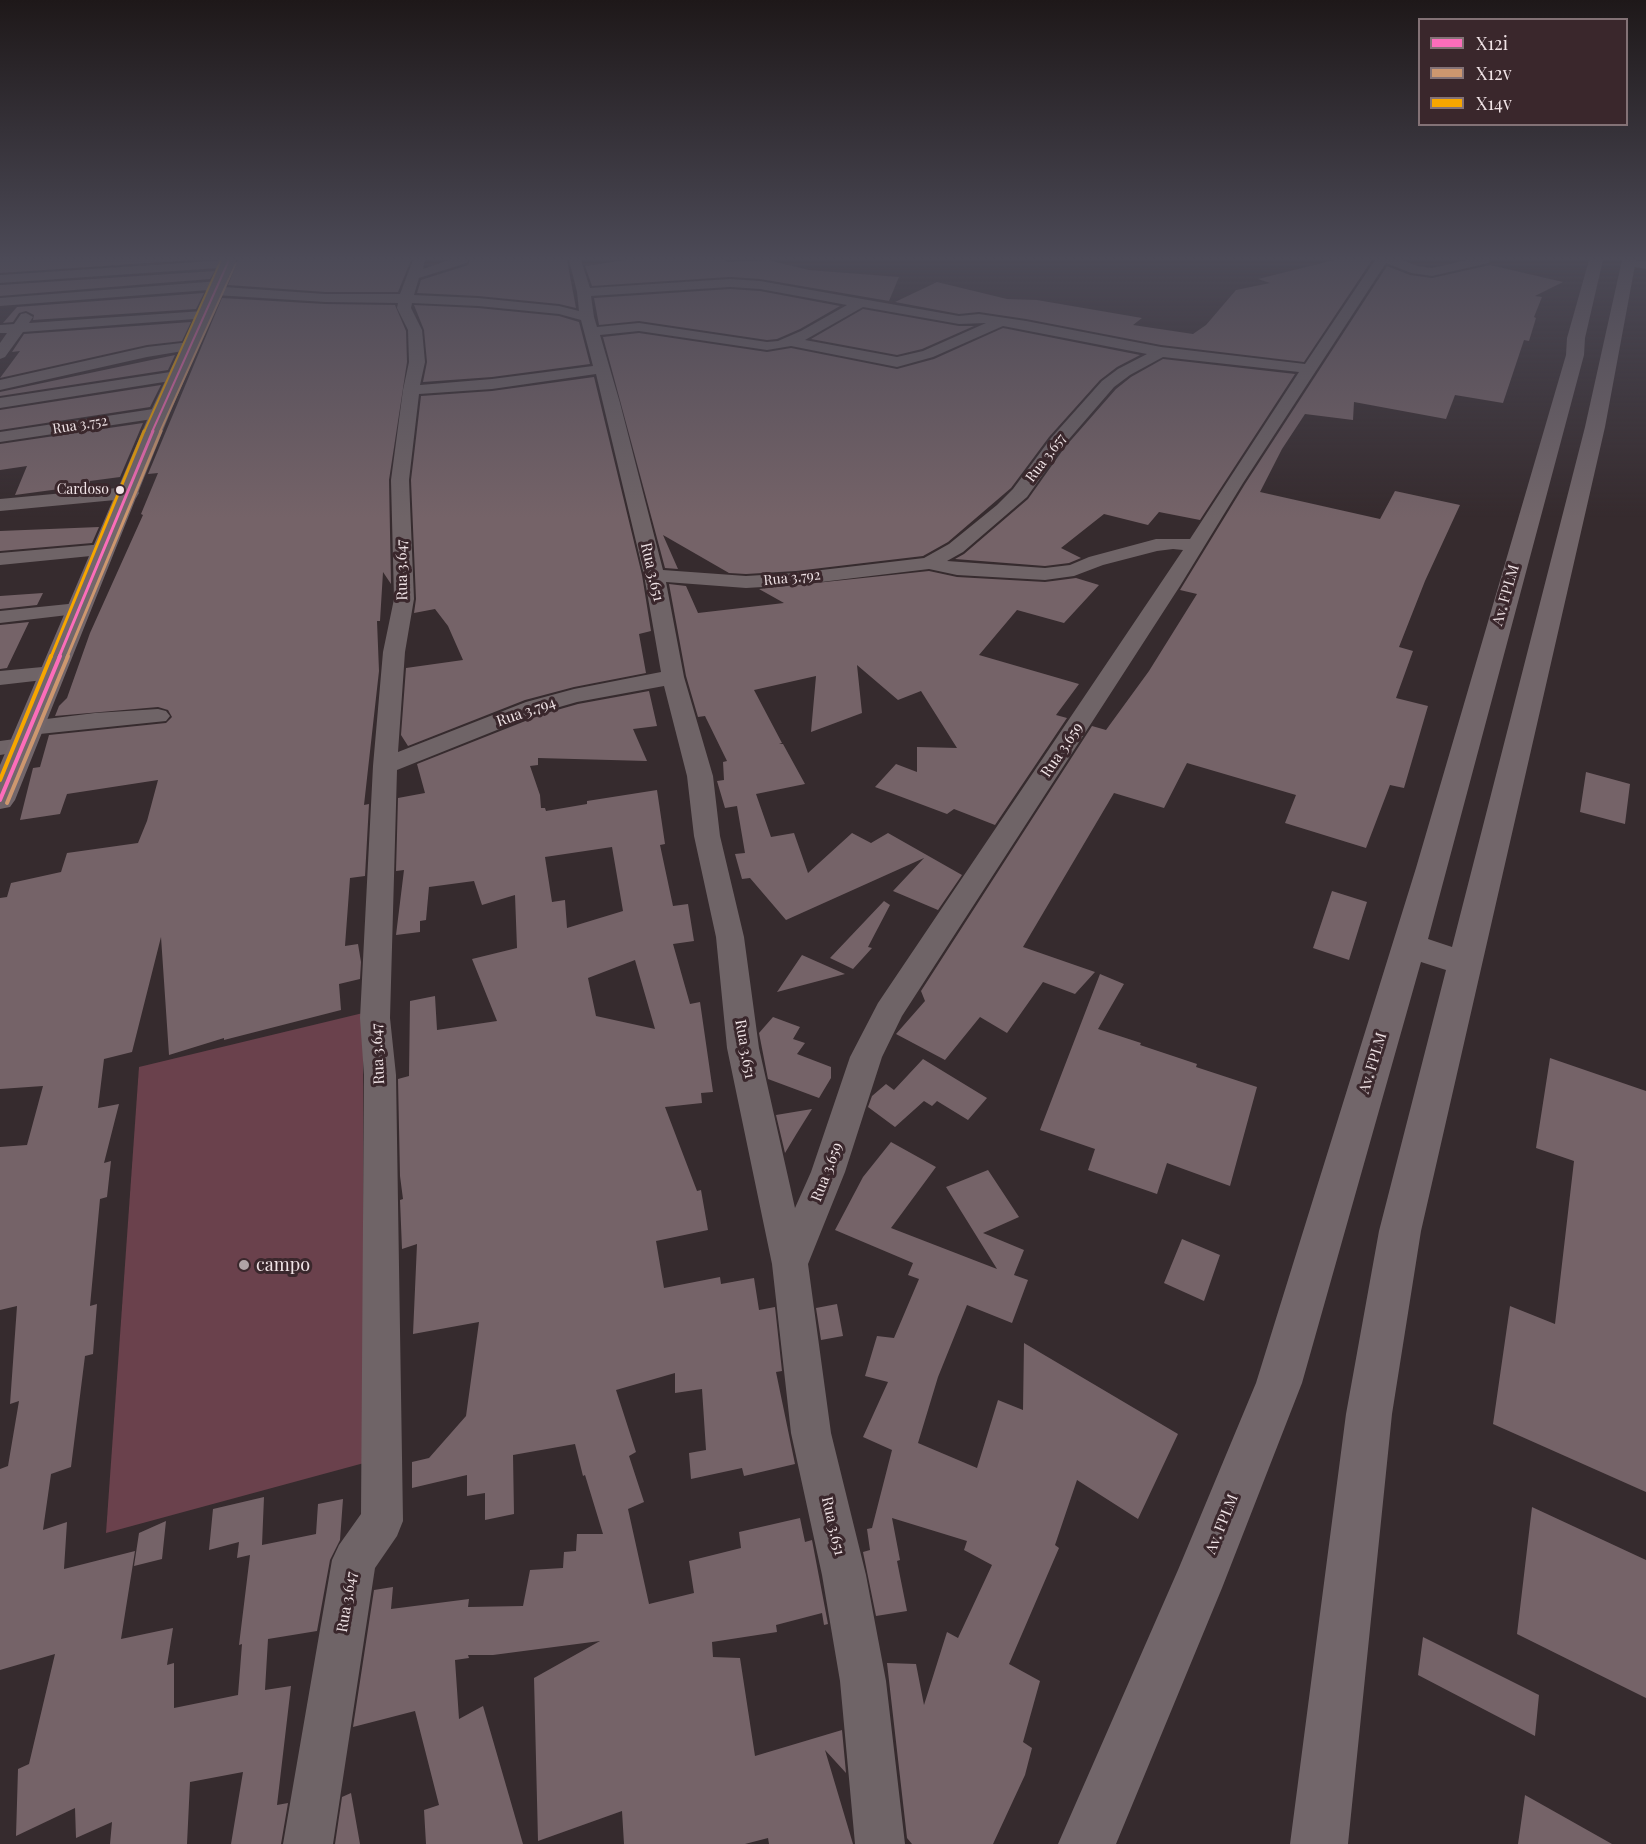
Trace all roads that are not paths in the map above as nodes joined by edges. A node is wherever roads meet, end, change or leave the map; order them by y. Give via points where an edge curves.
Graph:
1 (190, 346) joint
2 (416, 346) edge
3 (596, 346) edge
4 (815, 346) edge
5 (946, 346) edge
6 (1130, 346) edge
7 (1326, 346) edge
8 (1586, 346) edge
9 (1609, 346) edge
10 (1161, 352) junction
11 (602, 369) junction
12 (1311, 369) junction
13 (177, 376) junction
14 (0, 385) edge
15 (411, 390) junction
16 (0, 403) edge
17 (160, 413) junction
18 (0, 437) edge
19 (128, 493) junction
20 (0, 505) edge
21 (1196, 545) junction
22 (104, 550) junction
23 (0, 560) edge
24 (929, 563) junction
25 (654, 575) junction
26 (78, 609) junction
27 (0, 617) edge
28 (53, 673) junction
29 (673, 677) junction
30 (0, 678) edge
31 (158, 716) dead end
32 (17, 740) edge
33 (385, 766) junction
34 (0, 800) edge
35 (1409, 945) junction
36 (1465, 964) junction
37 (790, 1264) junction
38 (308, 1844) edge
39 (880, 1844) edge
40 (1087, 1844) edge
41 (1319, 1844) edge

1 - 13 main road
1 - 14 street
2 - 15 street, Rua 3.647
3 - 11 street, Rua 3.651
4 - 5 street via 897,362
6 - 10 street
7 - 12 street, Rua 3.659
8 - 35 main road, Av. FPLM via 1563,399
9 - 36 main road, Av. FPLM via 1595,428
10 - 12 street
10 - 24 street, Rua 3.657 via 1108,384 1057,442 1020,493 951,552
11 - 15 street
11 - 25 street, Rua 3.651
12 - 21 street, Rua 3.659
13 - 16 street
13 - 17 main road
15 - 33 street, Rua 3.647 via 400,480 404,599 394,649
17 - 18 street, Rua 3.752
17 - 19 main road
19 - 20 street
19 - 22 main road
21 - 24 street via 1156,545 1053,574 957,569
21 - 37 street, Rua 3.659 via 889,1011 866,1057 828,1172
22 - 23 street
22 - 26 main road
24 - 25 street, Rua 3.792 via 746,582
25 - 29 street, Rua 3.651
26 - 27 street
26 - 28 main road
28 - 30 street
28 - 32 main road
29 - 33 street, Rua 3.794 via 534,707
29 - 37 street, Rua 3.651 via 700,776 707,836 730,937 743,1048
31 - 32 street via 95,720
32 - 34 main road
33 - 38 street, Rua 3.647 via 375,1018 380,1076 382,1521 354,1560
35 - 36 main road
35 - 40 main road, Av. FPLM via 1279,1383
36 - 41 main road, Av. FPLM via 1400,1231 1369,1414
37 - 39 street, Rua 3.651 via 811,1433 844,1575 862,1681

